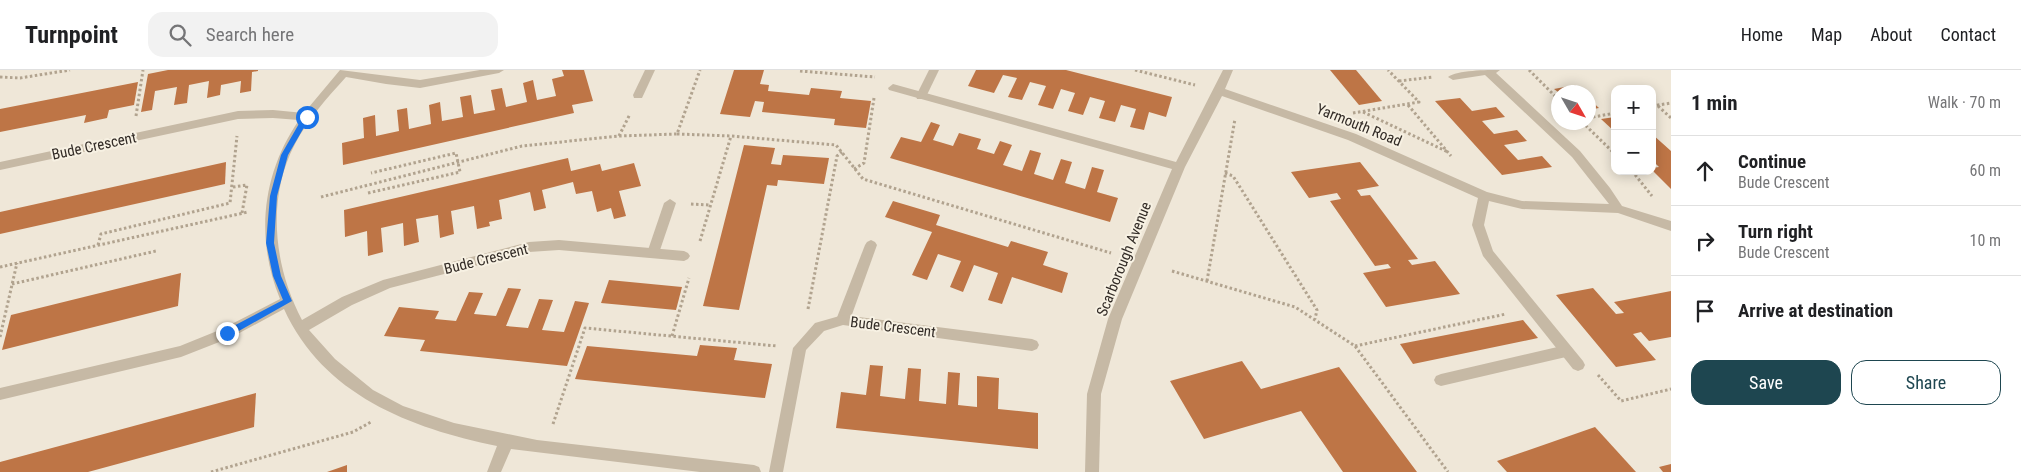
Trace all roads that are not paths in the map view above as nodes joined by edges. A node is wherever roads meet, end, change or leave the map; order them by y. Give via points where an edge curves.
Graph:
1 (499, 70) edge
2 (650, 70) edge
3 (934, 70) edge
4 (1228, 70) edge
5 (344, 71) edge
6 (1491, 71) edge
7 (1453, 78) road end
8 (893, 88) dead end
9 (1219, 91) junction
10 (638, 95) dead end
11 (921, 96) junction
12 (307, 117) junction
13 (0, 166) edge
14 (1179, 167) junction
15 (1484, 196) junction
16 (670, 203) dead end
17 (1618, 209) junction
18 (1671, 226) edge
19 (871, 245) dead end
20 (653, 253) junction
21 (684, 256) dead end
22 (287, 301) junction
23 (843, 320) junction
24 (300, 328) junction
25 (1032, 345) dead end
26 (1566, 351) junction
27 (1578, 365) road end
28 (1441, 380) dead end
29 (0, 394) edge
30 (506, 442) junction
31 (494, 472) edge
32 (754, 472) edge
33 (776, 472) edge
34 (1092, 472) edge

1 - 5 street via 420,84 386,82
2 - 10 street
3 - 11 street
4 - 9 street, Scarborough Avenue
5 - 12 street
6 - 7 street
6 - 17 street via 1581,161
8 - 11 street
9 - 14 street, Scarborough Avenue
9 - 15 street, Yarmouth Road via 1352,137
11 - 14 street
12 - 13 street, Bude Crescent via 238,114
12 - 22 street via 284,155 273,196 270,243 277,276
14 - 34 street, Scarborough Avenue via 1115,319 1094,394
15 - 17 street, Yarmouth Road via 1522,205
15 - 26 street via 1478,225 1487,253
16 - 20 street
17 - 18 street, Yarmouth Road
19 - 23 street
20 - 21 street, Bude Crescent
20 - 24 street, Bude Crescent via 559,245 529,247 387,284 347,301
22 - 24 street
22 - 29 street via 227,333 181,351
23 - 25 street, Bude Crescent
23 - 33 street, Bude Crescent via 820,327 800,348
24 - 30 street via 345,377 394,409 448,428
26 - 27 street
26 - 28 street
30 - 31 street
30 - 32 street

